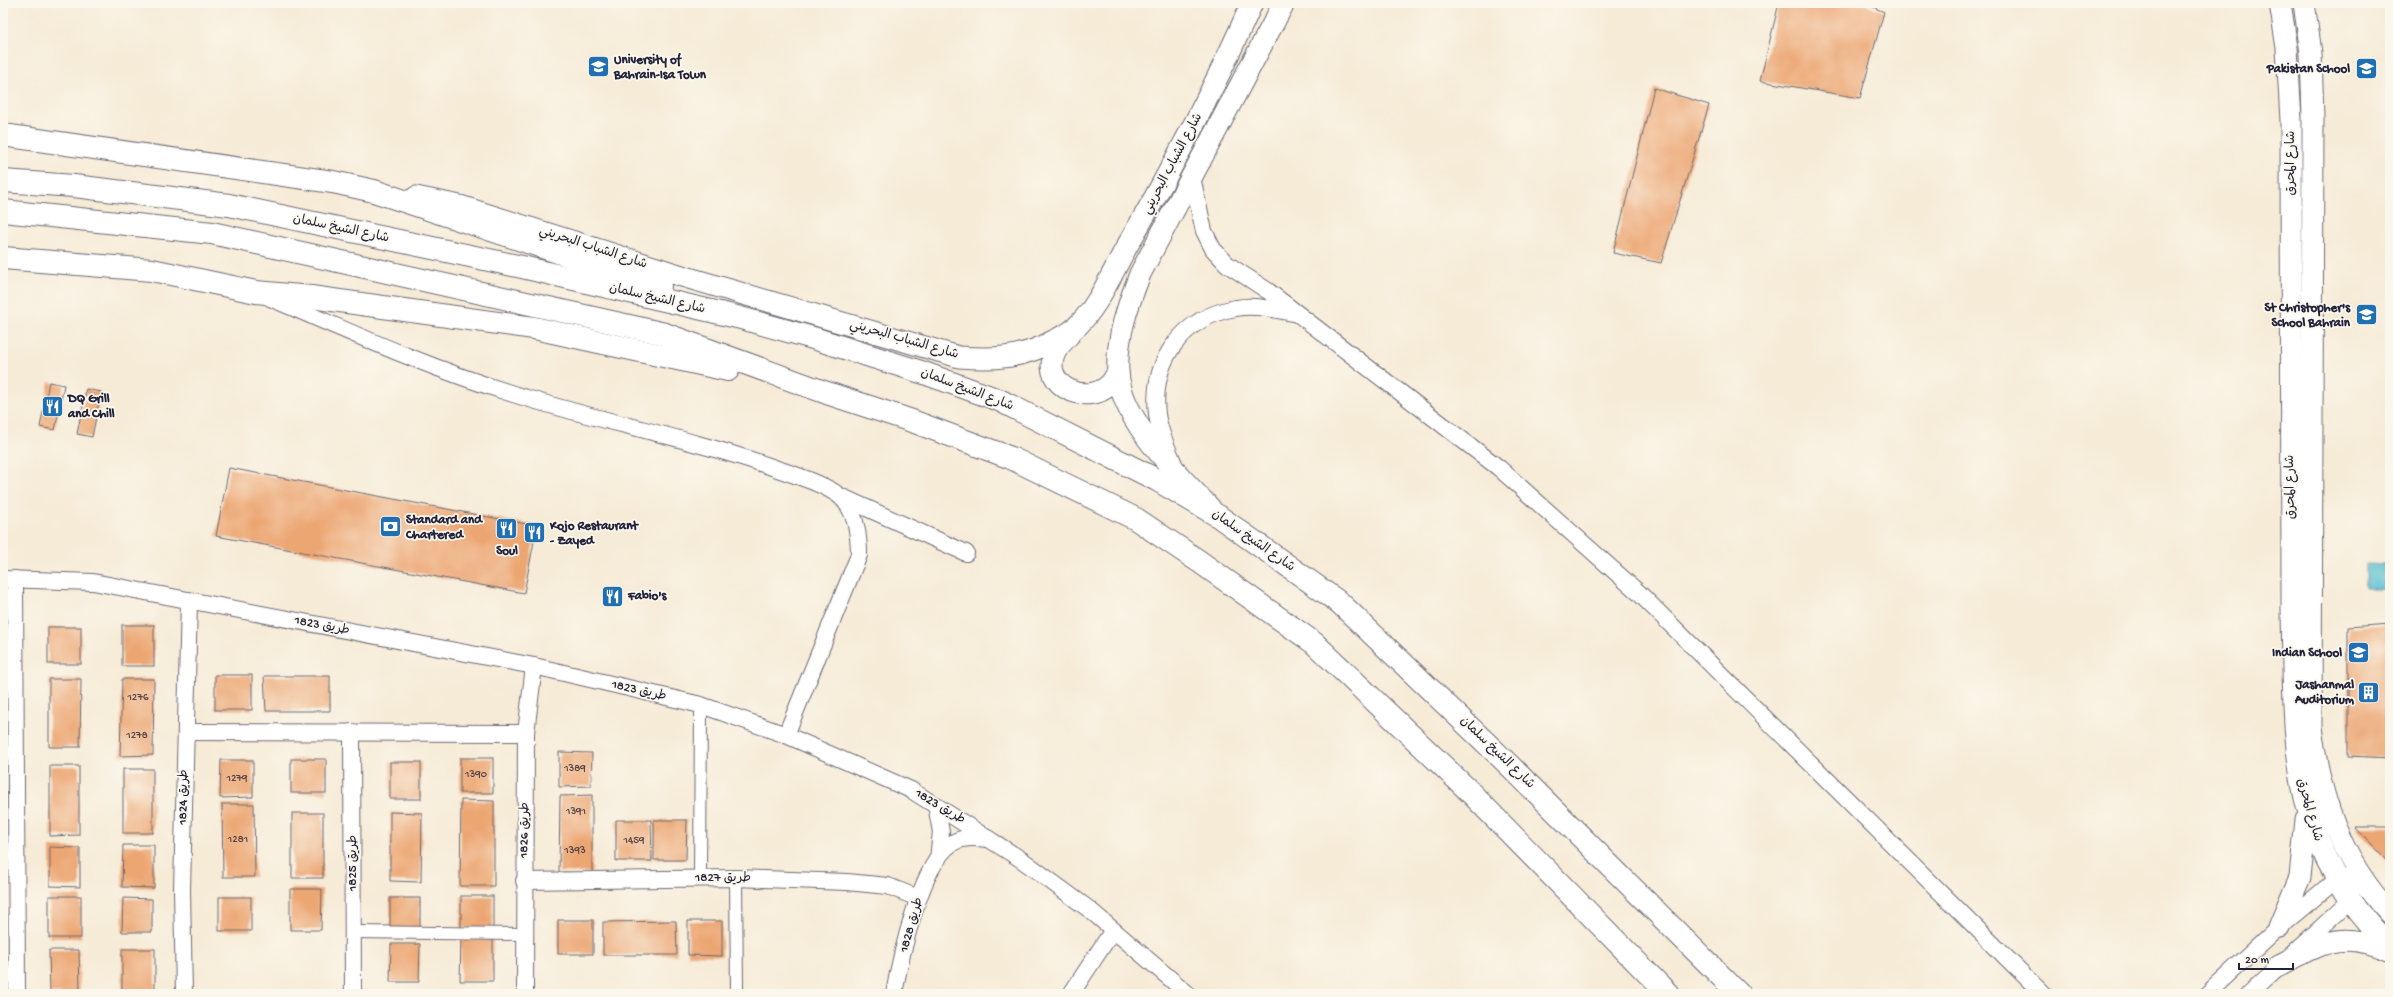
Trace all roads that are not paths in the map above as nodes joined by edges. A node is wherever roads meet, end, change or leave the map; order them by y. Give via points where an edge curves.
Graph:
1 (1252, 3) edge
2 (1284, 3) edge
3 (2280, 3) edge
4 (2304, 3) edge
5 (3, 135) edge
6 (1192, 177) junction
7 (3, 181) edge
8 (374, 191) junction
9 (3, 210) edge
10 (3, 258) edge
11 (256, 292) junction
12 (1298, 314) junction
13 (736, 317) junction
14 (1073, 330) junction
15 (1118, 372) junction
16 (827, 393) junction
17 (1178, 473) junction
18 (838, 495) junction
19 (1218, 516) junction
20 (966, 553) dead end
21 (9, 579) edge
22 (189, 600) junction
23 (534, 666) junction
24 (701, 705) junction
25 (186, 732) junction
26 (352, 732) junction
27 (526, 733) junction
28 (786, 735) junction
29 (936, 805) junction
30 (2306, 808) junction
31 (990, 839) junction
32 (1532, 856) junction
33 (938, 859) junction
34 (2353, 876) junction
35 (700, 878) junction
36 (736, 878) junction
37 (524, 881) junction
38 (918, 898) junction
39 (2351, 900) junction
40 (2390, 913) edge
41 (2279, 927) junction
42 (1113, 930) junction
43 (353, 932) junction
44 (524, 934) junction
45 (2390, 946) edge
46 (2390, 951) edge
47 (2278, 966) junction
48 (16, 994) edge
49 (184, 994) edge
50 (353, 994) edge
51 (525, 994) edge
52 (737, 994) edge
53 (894, 994) edge
54 (1071, 994) edge
55 (1188, 994) edge
56 (1651, 994) edge
57 (1668, 994) edge
58 (1739, 994) edge
59 (2043, 994) edge
60 (2207, 994) edge
61 (2249, 994) edge

1 - 14 street, شارع الشباب البحريني via 1215,87 1143,220 1086,316
2 - 6 street, شارع الشباب البحريني
3 - 30 street, شارع المحرق via 2287,48 2291,121 2292,690 2297,766
4 - 34 street, شارع المحرق via 2311,53 2313,118 2311,727 2315,762 2328,814
5 - 8 main road via 333,182
6 - 12 street via 1204,231 1213,249 1227,264
6 - 15 street, شارع الشباب البحريني via 1140,274 1126,310
7 - 13 main road, شارع الشيخ سلمان via 74,186 229,205 522,267
8 - 13 main road via 667,288
8 - 14 street, شارع الشباب البحريني via 460,206 682,276 959,356 987,360 1016,356 1045,346
9 - 16 main road via 220,235 665,334
10 - 11 main road via 152,270
11 - 16 main road via 311,296 534,328
11 - 18 street via 422,362 506,392 736,454 814,482
12 - 17 street via 1260,307 1236,308 1211,316 1190,328 1171,348 1162,362 1157,389 1157,414
12 - 59 street via 1499,468 1639,593
13 - 19 main road, شارع الشيخ سلمان via 924,372 999,400 1157,480
14 - 15 street via 1054,354 1052,367 1057,381 1068,391 1083,395 1098,393 1110,385
15 - 17 street, شارع الشباب البحريني via 1134,418
16 - 32 main road via 912,420 1011,458 1136,519 1314,643 1465,787
17 - 19 street, شارع الشباب البحريني
18 - 20 street
18 - 28 street via 849,507 854,521 859,538 859,555
19 - 58 main road, شارع الشيخ سلمان via 1340,603 1510,766
21 - 22 street, طريق 1823 via 93,582
21 - 48 street
22 - 23 street, طريق 1823
22 - 25 street, طريق 1824
23 - 24 street, طريق 1823
23 - 27 street, طريق 1826
24 - 28 street, طريق 1823
24 - 35 street
25 - 26 street
25 - 49 street, طريق 1824 via 182,890
26 - 27 street
26 - 43 street, طريق 1825
27 - 37 street, طريق 1826
28 - 29 street, طريق 1823 via 911,790
29 - 31 street, طريق 1823
29 - 33 street, طريق 1828 via 941,832
30 - 34 street, شارع المحرق via 2319,846
30 - 41 street via 2306,838 2300,877
31 - 33 street, طريق 1828 via 958,840 947,847
31 - 42 street, طريق 1823 via 1022,860
32 - 56 main road via 1548,885
32 - 57 main road
33 - 38 street, طريق 1828
34 - 39 street, شارع المحرق
34 - 40 street, شارع المحرق
34 - 41 street
35 - 36 street, طريق 1827
35 - 37 street, طريق 1827
36 - 38 street, طريق 1827 via 888,886
36 - 52 street
37 - 44 street, طريق 1826
38 - 53 street, طريق 1828
39 - 45 street, شارع المحرق
39 - 47 street
41 - 60 street
42 - 54 street
42 - 55 street, طريق 1823
43 - 44 street
43 - 50 street, طريق 1825
44 - 51 street, طريق 1826
46 - 47 street via 2366,942 2334,940 2319,944
47 - 61 street

